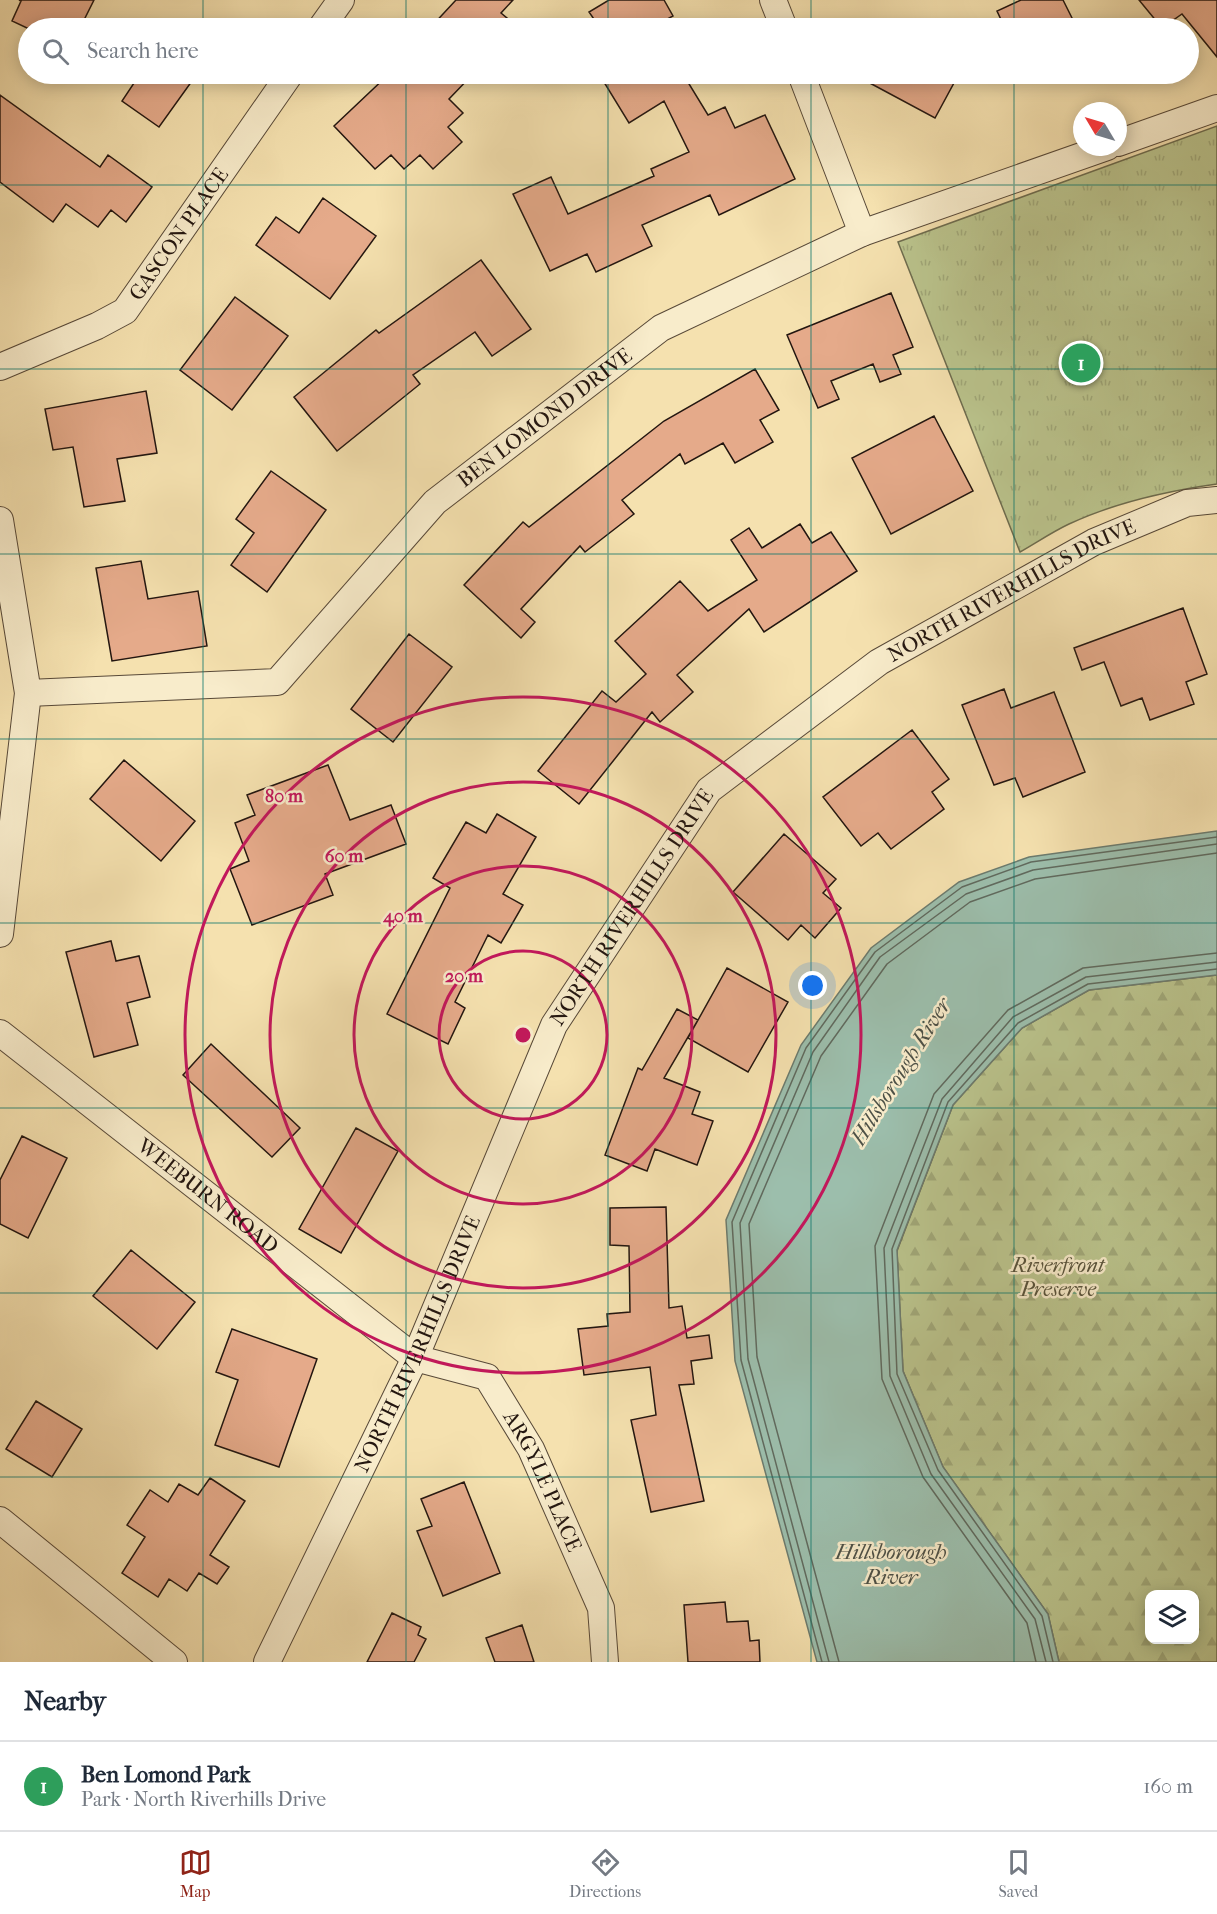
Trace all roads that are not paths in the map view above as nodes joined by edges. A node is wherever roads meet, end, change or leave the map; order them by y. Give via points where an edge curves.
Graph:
1 (341, 0) edge
2 (773, 0) edge
3 (328, 18) edge
4 (780, 18) edge
5 (283, 84) edge
6 (805, 84) edge
7 (1217, 108) edge
8 (1127, 140) edge
9 (1081, 156) edge
10 (862, 233) junction
11 (0, 367) edge
12 (1217, 500) edge
13 (0, 520) edge
14 (28, 693) junction
15 (0, 934) edge
16 (0, 1033) edge
17 (415, 1358) junction
18 (0, 1520) edge
19 (174, 1662) edge
20 (267, 1662) edge
21 (605, 1662) edge

1 - 3 street
2 - 4 street
5 - 11 street, GASCON PLACE via 125,311
6 - 10 street
7 - 8 street
9 - 10 street, BEN LOMOND DRIVE
10 - 14 street, BEN LOMOND DRIVE via 652,335 435,502 277,682
12 - 17 street, NORTH RIVERHILLS DRIVE via 1186,502 1094,542 879,662 709,790 554,1025
13 - 14 street
14 - 15 street
16 - 17 street, WEEBURN ROAD
17 - 20 street, NORTH RIVERHILLS DRIVE
17 - 21 street, ARGYLE PLACE via 487,1377 531,1449 601,1608
18 - 19 street

